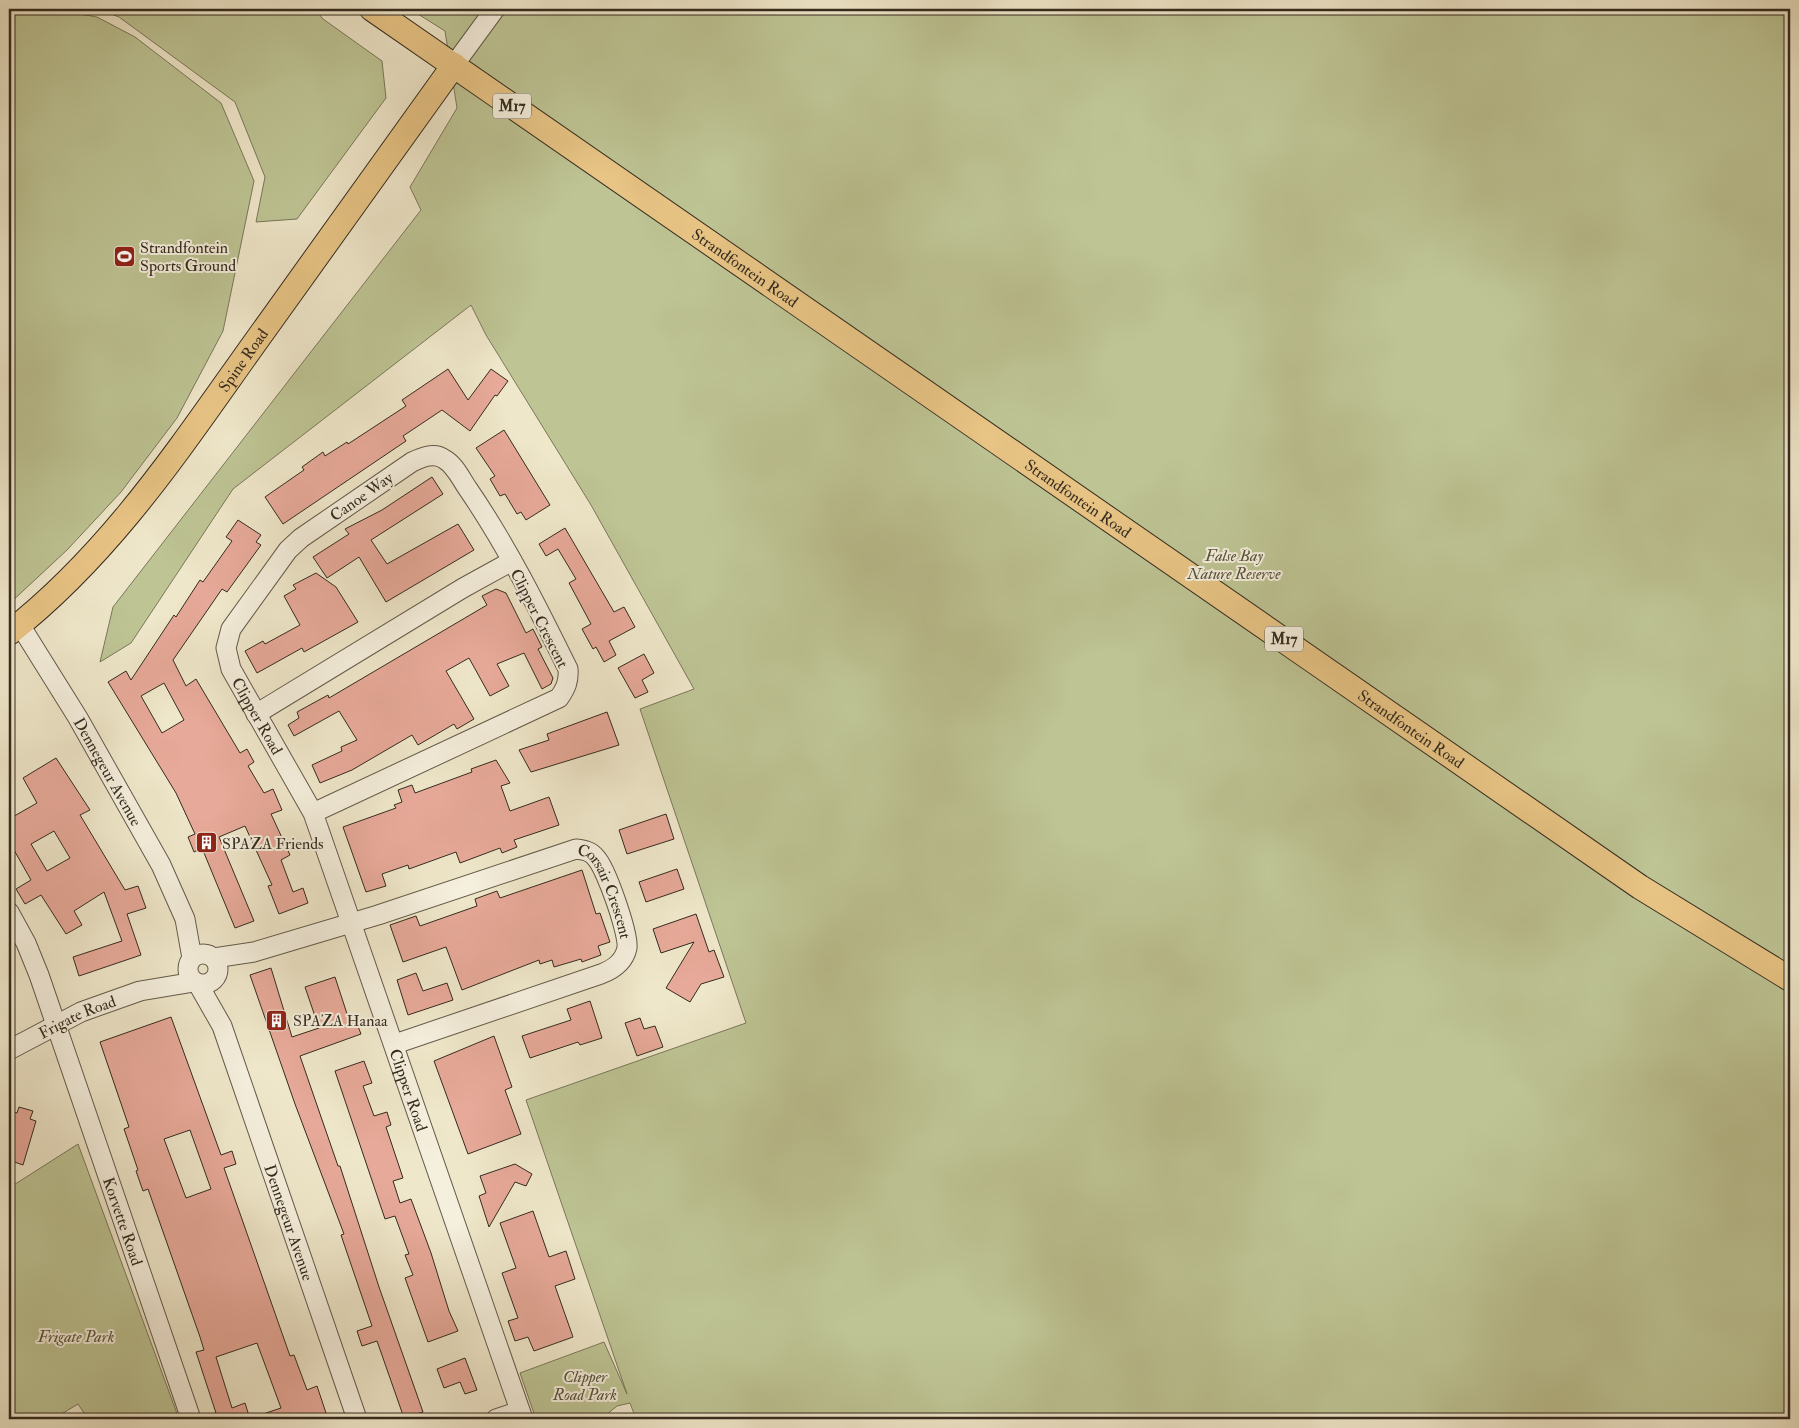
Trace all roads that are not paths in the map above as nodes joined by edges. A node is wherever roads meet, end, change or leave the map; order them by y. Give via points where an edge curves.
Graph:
1 (372, 9) edge
2 (495, 9) edge
3 (454, 66) junction
4 (512, 562) junction
5 (14, 629) edge
6 (227, 659) joint
7 (256, 714) junction
8 (313, 813) junction
9 (9, 912) edge
10 (353, 922) junction
11 (203, 970) junction
12 (1790, 979) edge
13 (55, 1024) junction
14 (395, 1044) junction
15 (9, 1050) edge
16 (522, 1415) edge
17 (191, 1419) edge
18 (357, 1419) edge
19 (496, 1419) edge

1 - 3 main road, Strandfontein Road / M17
2 - 3 street
3 - 5 main road, Spine Road via 146,494 89,561
3 - 12 main road, Strandfontein Road / M17 via 1640,887
4 - 6 street, Canoe Way via 492,524 450,464 438,456 421,457 300,538 288,550 231,630
4 - 7 street, Clipper Crescent via 463,588
4 - 8 street, Clipper Crescent via 568,669 566,689 559,698
5 - 11 street, Dennegeur Avenue via 78,718 139,824 161,865
6 - 7 street, Clipper Road
7 - 8 street, Clipper Road
8 - 10 street, Clipper Road
9 - 13 street, Korvette Road via 26,943
10 - 11 street, Frigate Road
10 - 14 street, Clipper Road
10 - 14 street, Corsair Crescent via 576,849 592,854 604,869 627,939 625,954 612,969
11 - 13 street, Frigate Road
11 - 18 street, Dennegeur Avenue
13 - 15 street, Frigate Road
13 - 17 street, Korvette Road
14 - 16 street, Clipper Road
16 - 19 street

